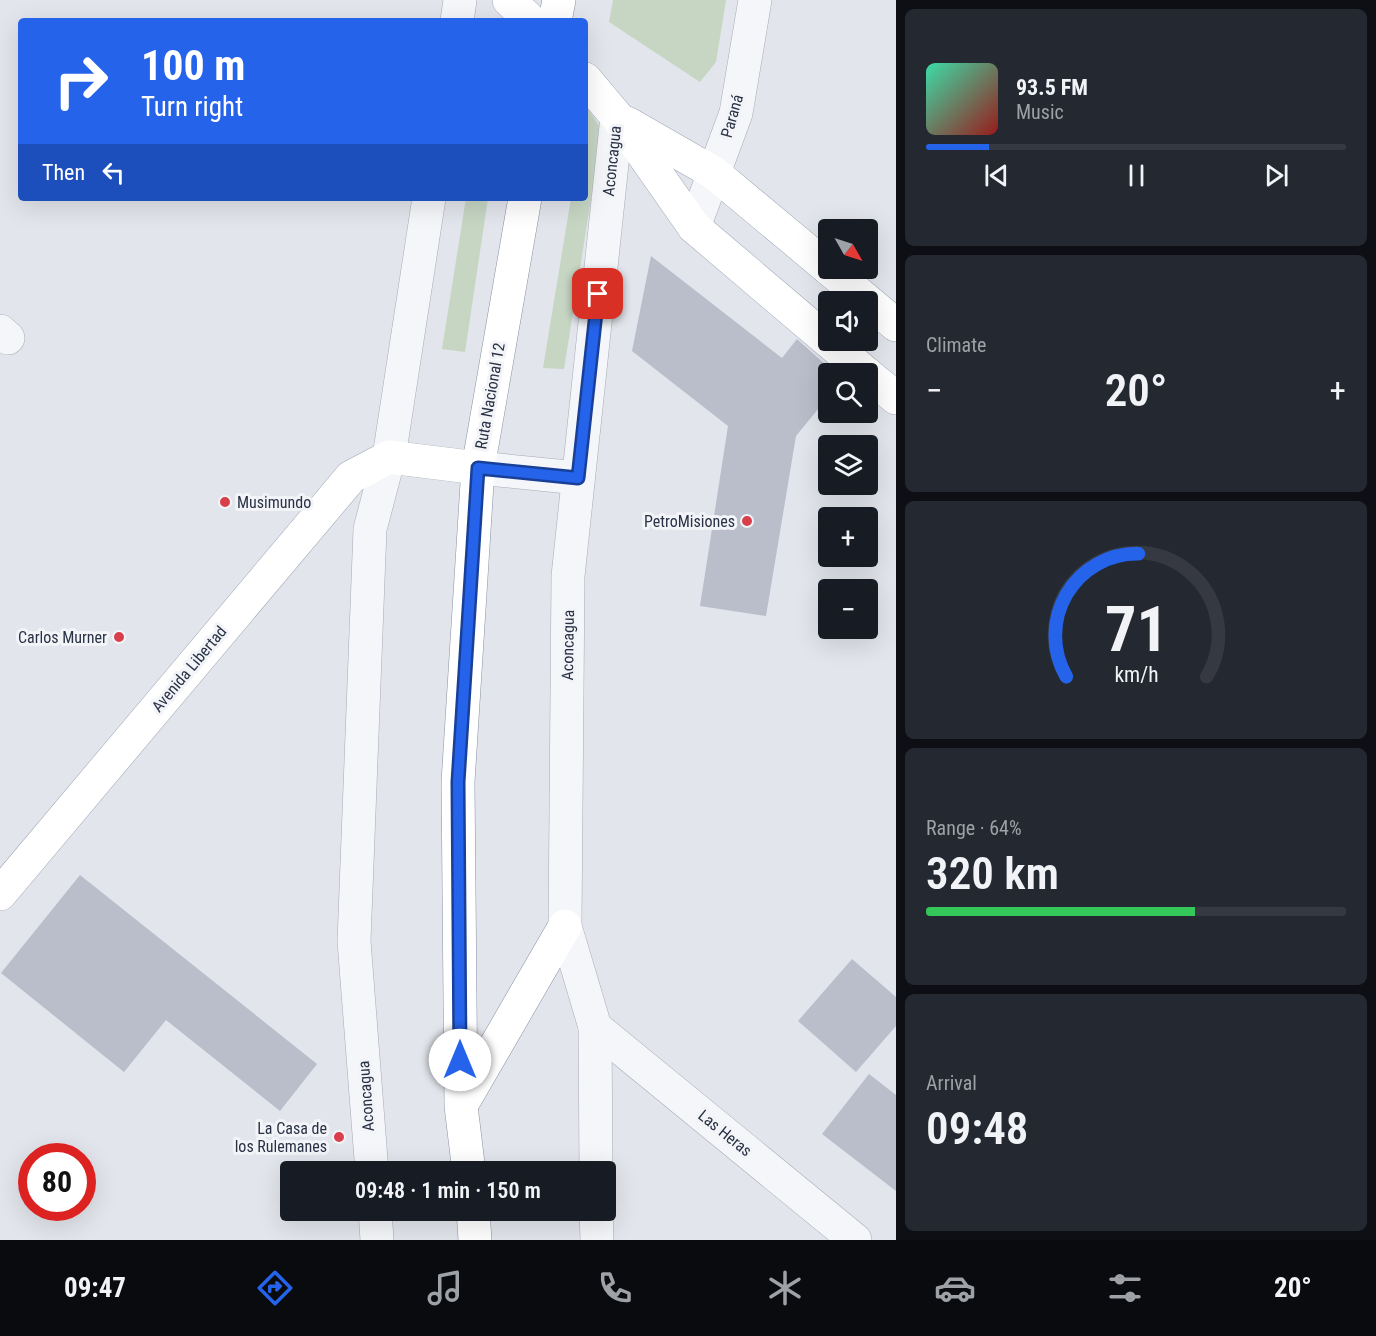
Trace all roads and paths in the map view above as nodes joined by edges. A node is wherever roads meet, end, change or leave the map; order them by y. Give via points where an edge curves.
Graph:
1 (460, 0) edge
2 (509, 0) edge
3 (559, 0) edge
4 (755, 0) edge
5 (457, 18) edge
6 (528, 18) edge
7 (556, 18) edge
8 (588, 83) edge
9 (617, 117) junction
10 (714, 173) junction
11 (429, 201) edge
12 (524, 201) edge
13 (694, 227) junction
14 (818, 260) edge
15 (841, 279) edge
16 (896, 325) edge
17 (854, 363) edge
18 (878, 383) edge
19 (896, 398) edge
20 (389, 457) junction
21 (478, 468) junction
22 (578, 478) junction
23 (0, 894) edge
24 (565, 926) junction
25 (595, 1027) junction
26 (461, 1106) junction
27 (371, 1161) edge
28 (468, 1161) edge
29 (596, 1161) edge
30 (376, 1221) edge
31 (474, 1221) edge
32 (596, 1221) edge
33 (377, 1240) edge
34 (475, 1240) edge
35 (597, 1240) edge
36 (855, 1240) edge

1 - 5 street
2 - 6 main road
3 - 7 main road
4 - 10 street, Paraná via 736,113
8 - 9 main road
9 - 10 main road
9 - 13 main road
9 - 22 street, Aconcagua
10 - 13 street, Paraná
10 - 14 main road
11 - 20 street, Aconcagua
12 - 21 main road, Ruta Nacional 12
13 - 17 main road
15 - 16 main road
18 - 19 main road
20 - 21 main road
20 - 23 main road, Avenida Libertad via 351,477
20 - 27 street, Aconcagua via 370,529 354,941
21 - 22 street
21 - 26 main road, Ruta Nacional 12 via 458,782
22 - 24 street, Aconcagua via 568,576
24 - 25 street, Aconcagua
24 - 26 main road
25 - 29 street, Aconcagua
25 - 36 street, Las Heras
26 - 28 main road, Ruta Nacional 12
30 - 33 street
31 - 34 main road
32 - 35 street

